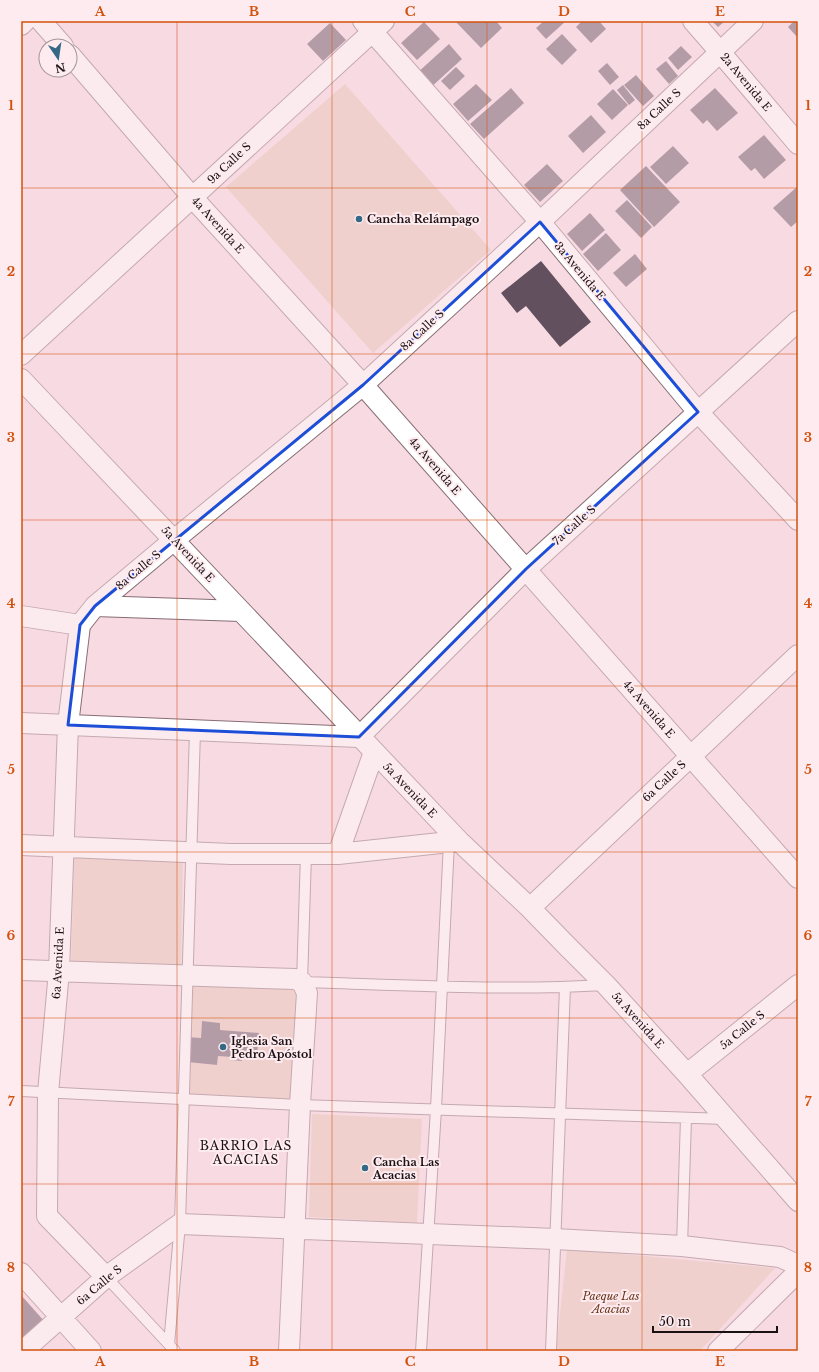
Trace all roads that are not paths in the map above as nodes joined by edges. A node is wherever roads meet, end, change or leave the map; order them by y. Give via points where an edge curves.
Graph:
1 (25, 21) edge
2 (41, 21) edge
3 (693, 21) edge
4 (753, 21) edge
5 (373, 24) edge
6 (21, 25) edge
7 (56, 38) edge
8 (720, 52) junction
9 (78, 63) edge
10 (798, 144) edge
11 (192, 197) junction
12 (540, 222) junction
13 (798, 322) edge
14 (21, 354) edge
15 (21, 379) edge
16 (364, 385) junction
17 (698, 412) junction
18 (798, 520) edge
19 (174, 540) junction
20 (526, 569) junction
21 (95, 606) junction
22 (241, 611) junction
23 (21, 616) edge
24 (80, 625) junction
25 (798, 655) edge
26 (21, 723) edge
27 (68, 725) junction
28 (195, 731) junction
29 (359, 737) junction
30 (374, 752) junction
31 (690, 756) junction
32 (454, 842) junction
33 (21, 845) edge
34 (63, 847) junction
35 (191, 852) junction
36 (306, 854) junction
37 (338, 854) junction
38 (798, 878) edge
39 (530, 908) junction
40 (21, 970) edge
41 (58, 971) junction
42 (187, 975) junction
43 (302, 982) junction
44 (606, 985) junction
45 (798, 985) edge
46 (442, 987) junction
47 (565, 988) junction
48 (687, 1074) junction
49 (21, 1091) edge
50 (48, 1093) junction
51 (183, 1099) junction
52 (300, 1105) junction
53 (436, 1109) junction
54 (560, 1114) junction
55 (686, 1118) junction
56 (726, 1119) junction
57 (798, 1201) edge
58 (180, 1224) junction
59 (294, 1228) junction
60 (428, 1234) junction
61 (555, 1239) junction
62 (682, 1246) junction
63 (798, 1265) edge
64 (798, 1272) edge
65 (21, 1273) edge
66 (106, 1277) junction
67 (60, 1318) junction
68 (172, 1348) edge
69 (23, 1351) edge
70 (91, 1351) edge
71 (289, 1351) edge
72 (420, 1351) edge
73 (551, 1351) edge
74 (718, 1351) edge

1 - 6 street
2 - 7 street
3 - 8 street, 2a Avenida E
4 - 8 street, 8a Calle S
5 - 11 street, 9a Calle S
5 - 12 street, 3a Avenida E
8 - 10 street, 2a Avenida E
8 - 12 street, 8a Calle S
9 - 11 street, 4a Avenida E
11 - 14 street, 9a Calle S
11 - 16 street, 4a Avenida E
12 - 16 street, 8a Calle S
12 - 17 street, 3a Avenida E
13 - 17 street, 7a Calle S
15 - 19 street, 5a Avenida E
16 - 19 street, 8a Calle S
16 - 20 street, 4a Avenida E
17 - 18 street, 3a Avenida E
17 - 20 street, 7a Calle S
19 - 21 street, 8a Calle S
19 - 22 street, 5a Avenida E
20 - 29 street, 7a Calle S
20 - 31 street, 4a Avenida E
21 - 22 street
21 - 24 street, 8a Calle S
22 - 29 street, 5a Avenida E
23 - 24 street
24 - 27 street, 6a Avenida E
25 - 31 street, 6a Calle S
26 - 27 street
27 - 28 street
27 - 34 street, 6a Avenida E
28 - 29 street
28 - 35 lane
29 - 30 street, 5a Avenida E
30 - 32 street, 5a Avenida E
30 - 37 street
31 - 38 street, 4a Avenida E
31 - 39 street, 6a Calle S
32 - 37 street
32 - 39 street, 5a Avenida E
32 - 46 lane
33 - 34 street
34 - 35 street
34 - 41 street, 6a Avenida E
35 - 36 street
35 - 42 lane
36 - 37 street
36 - 43 lane
39 - 44 street, 5a Avenida E
40 - 41 street
41 - 42 street
41 - 50 street, 6a Avenida E
42 - 43 street via 295,979
42 - 51 lane
43 - 46 lane
43 - 52 street via 307,993
44 - 47 lane
44 - 48 street, 5a Avenida E
45 - 48 street, 5a Calle S
46 - 47 lane
46 - 53 lane
47 - 54 lane
48 - 56 street, 5a Avenida E
49 - 50 lane
50 - 51 lane
50 - 66 street, 6a Avenida E via 47,1216
51 - 52 lane
51 - 58 lane
52 - 53 lane
52 - 59 street
53 - 54 lane
53 - 60 lane
54 - 55 lane
54 - 61 lane
55 - 56 lane
55 - 62 lane
56 - 57 street, 5a Avenida E
58 - 59 street
58 - 66 street, 6a Calle S
58 - 68 lane
59 - 60 street
59 - 71 street
60 - 61 street
60 - 72 lane
61 - 62 street
61 - 73 lane
62 - 63 street via 780,1257
64 - 74 street
65 - 67 street
66 - 67 street, 6a Calle S
66 - 68 lane
67 - 69 street, 6a Calle S
67 - 70 street

